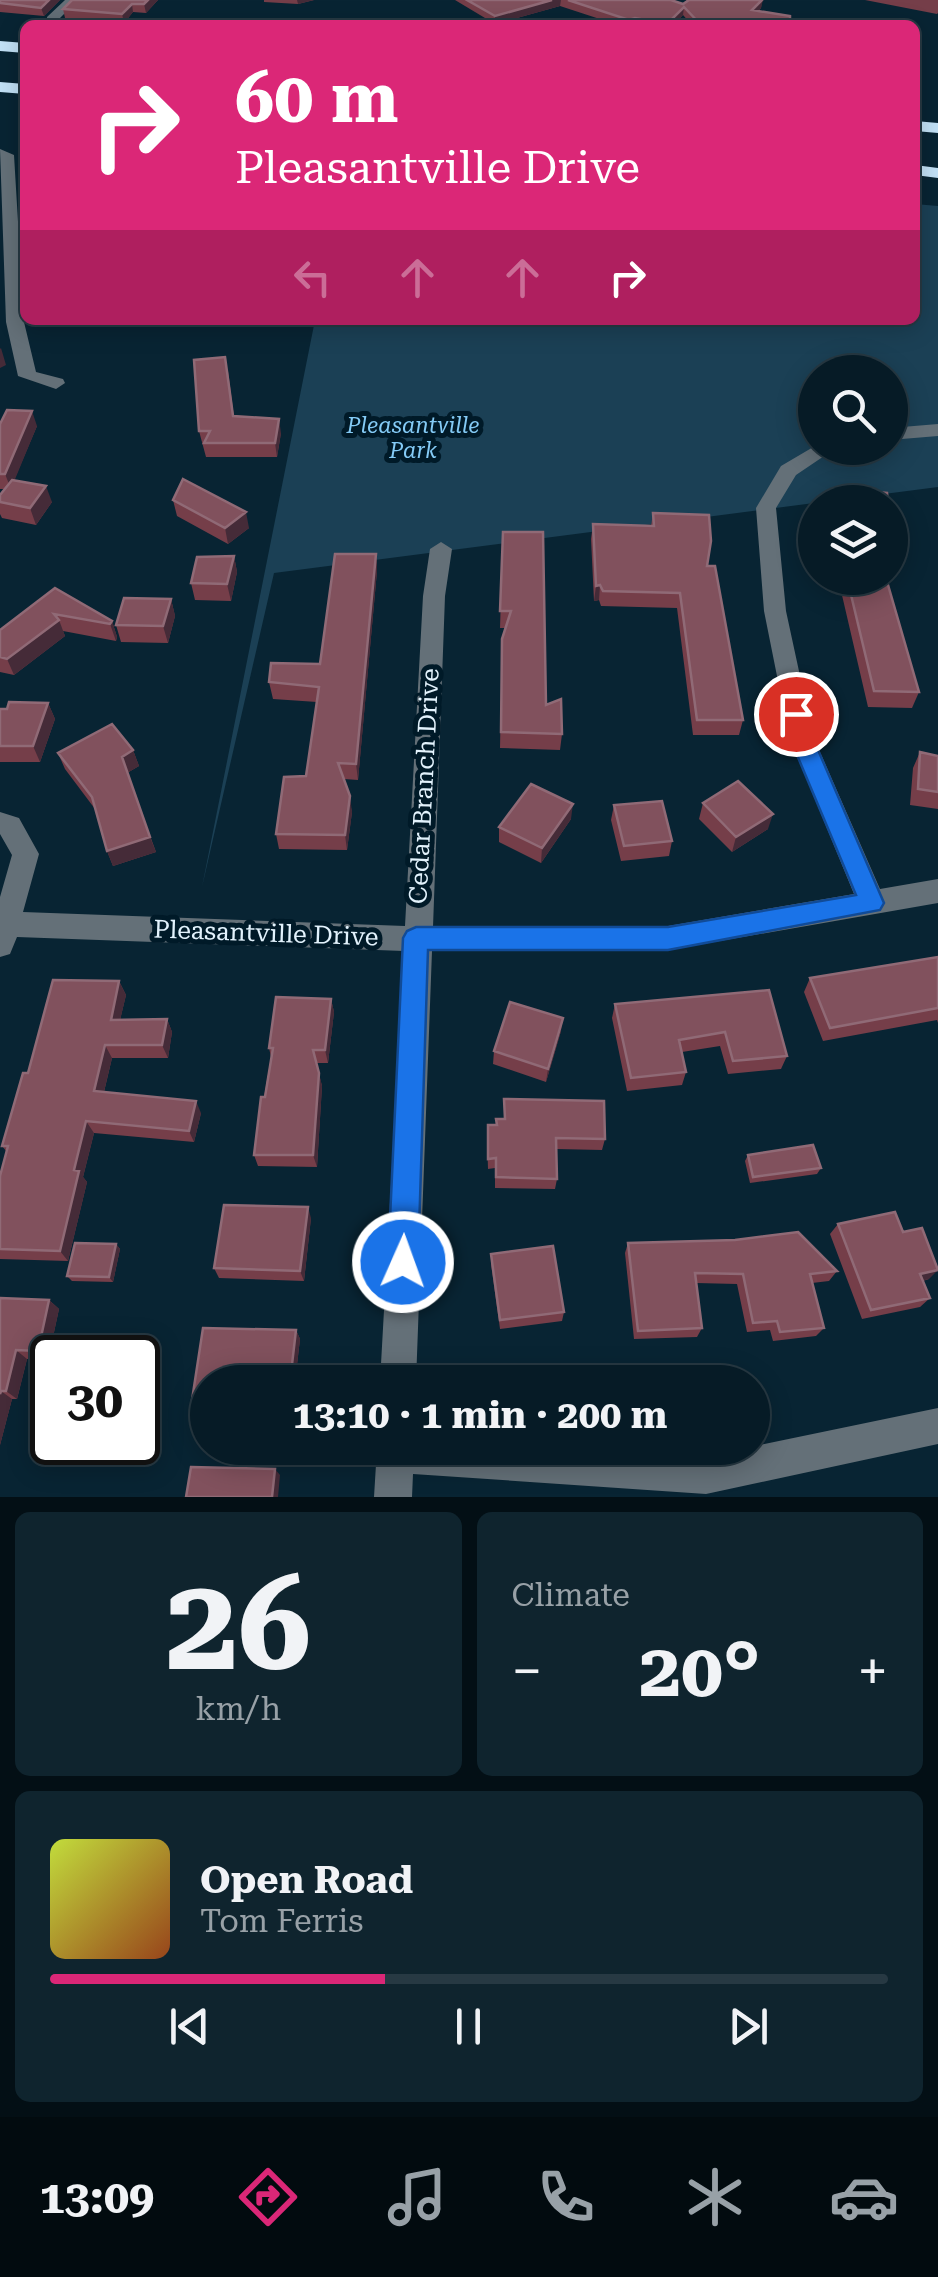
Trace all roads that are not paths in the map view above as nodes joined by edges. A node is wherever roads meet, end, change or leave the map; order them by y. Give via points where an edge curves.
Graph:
1 (72, 0) edge
2 (51, 20) dead end
3 (0, 153) edge
4 (8, 323) edge
5 (56, 384) dead end
6 (938, 430) edge
7 (908, 432) edge
8 (798, 465) edge
9 (440, 549) dead end
10 (0, 823) edge
11 (938, 891) edge
12 (872, 903) junction
13 (3, 935) edge
14 (416, 938) junction
15 (399, 1365) edge
16 (938, 1426) edge
17 (770, 1461) edge
18 (394, 1465) edge
19 (582, 1465) edge
20 (753, 1465) edge
21 (393, 1497) edge

1 - 2 street
3 - 4 street via 6,155
4 - 5 street via 27,376
6 - 7 street
8 - 12 street via 766,508 775,610 801,736
9 - 14 street, Cedar Branch Drive
10 - 13 street, Pleasantville Drive via 10,826 26,854
11 - 12 street, Pleasantville Drive
12 - 14 street, Pleasantville Drive via 668,938
13 - 14 street, Pleasantville Drive
14 - 15 street, Cedar Branch Drive
16 - 17 street
18 - 21 street
19 - 20 street via 706,1475

